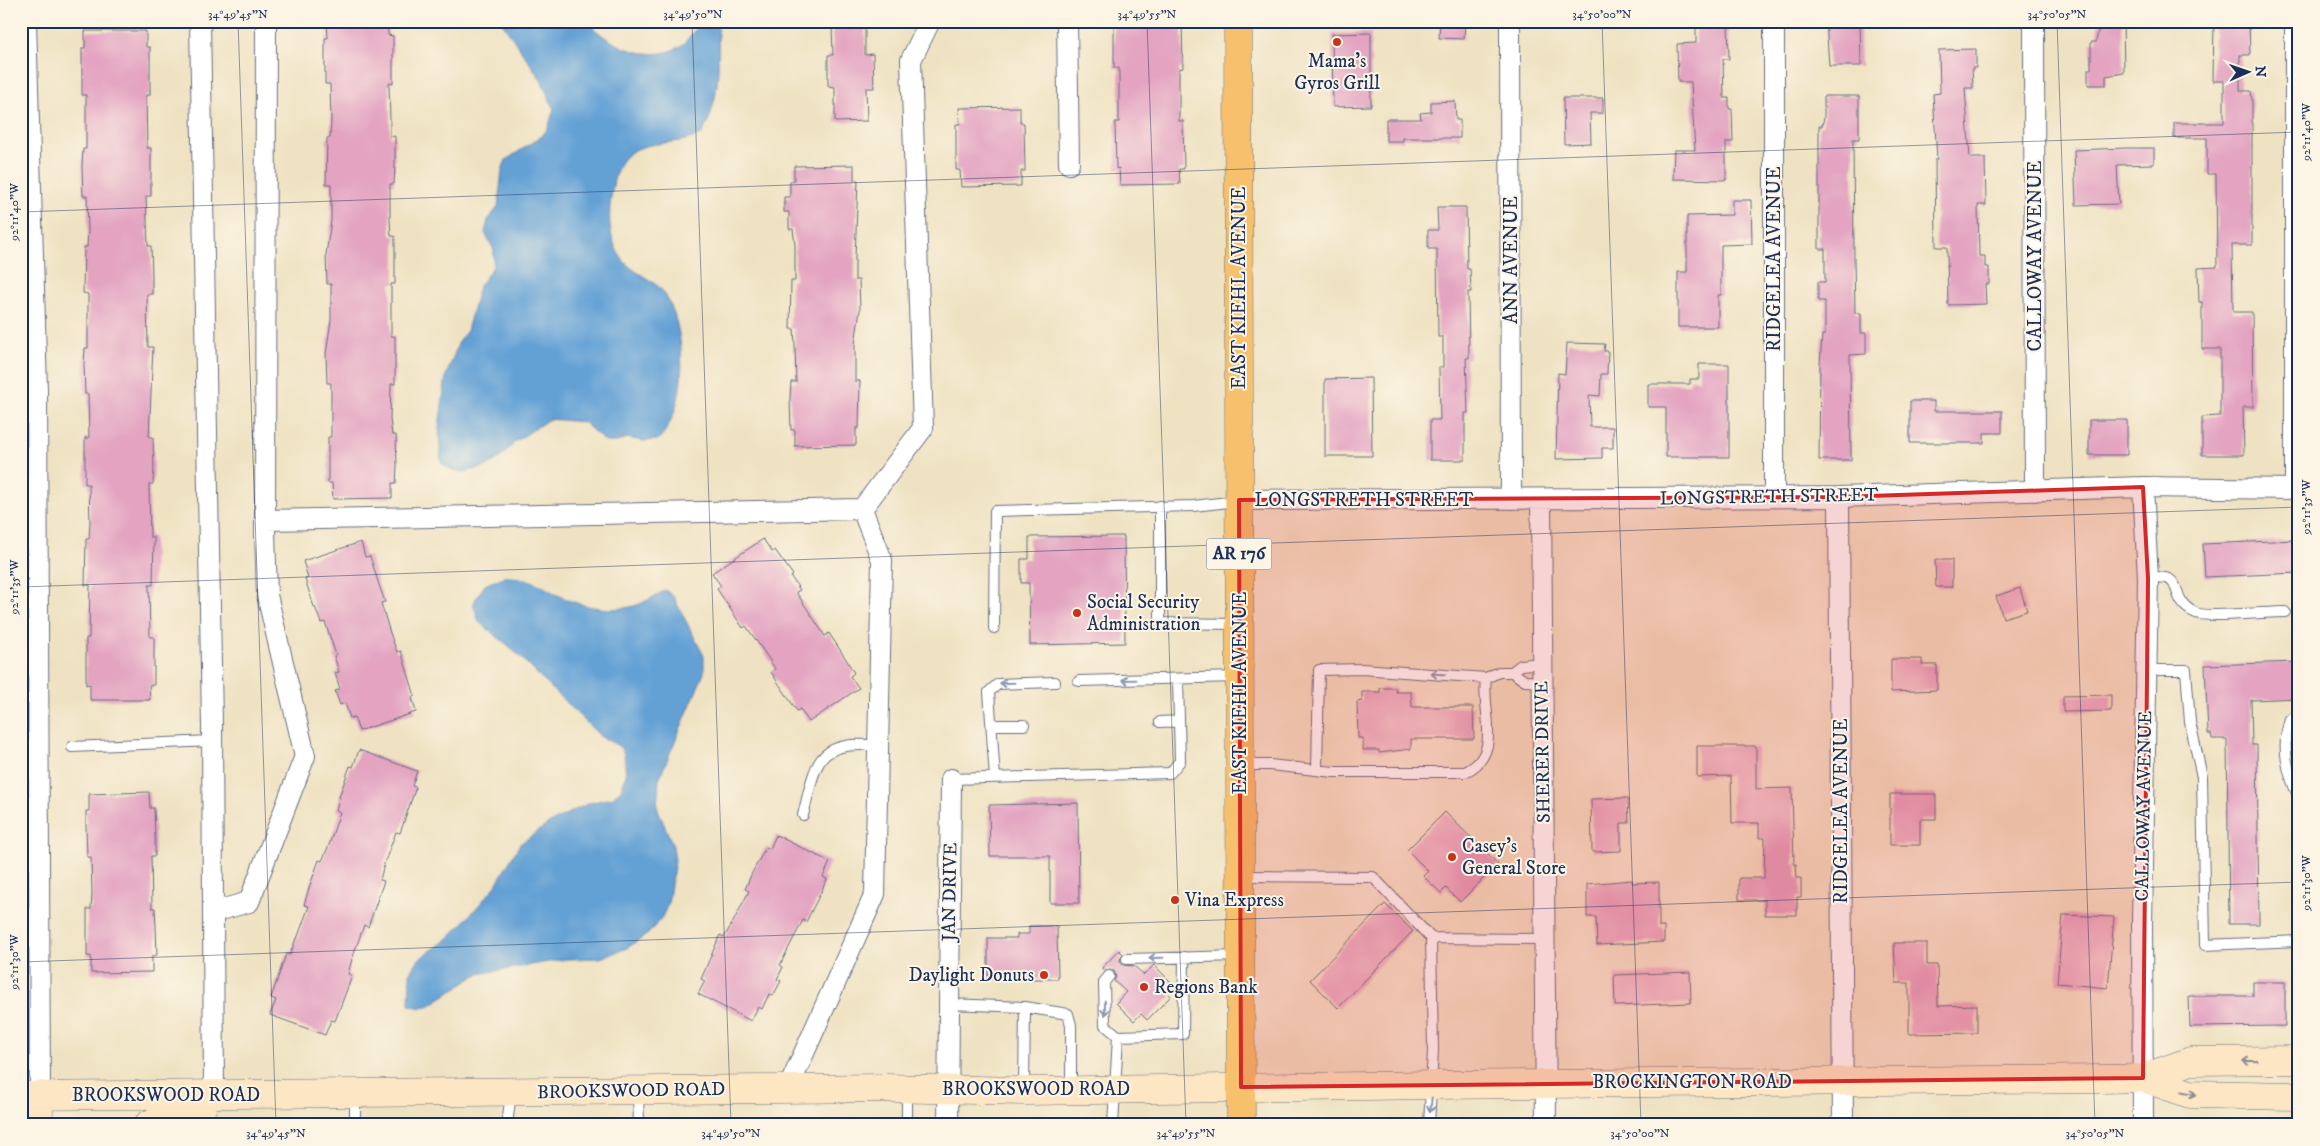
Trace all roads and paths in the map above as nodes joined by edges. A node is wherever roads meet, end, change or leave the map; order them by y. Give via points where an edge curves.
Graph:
1 (26, 21) edge
2 (200, 21) edge
3 (266, 21) edge
4 (930, 21) edge
5 (1067, 21) edge
6 (1238, 21) edge
7 (1510, 21) edge
8 (1774, 21) edge
9 (2034, 21) edge
10 (2295, 21) edge
11 (1069, 164) dead end
12 (26, 176) edge
13 (29, 390) edge
14 (2143, 488) junction
15 (2297, 490) edge
16 (2034, 491) junction
17 (1774, 497) junction
18 (1839, 497) junction
19 (1541, 498) junction
20 (1511, 499) junction
21 (1239, 500) junction
22 (1160, 506) junction
23 (862, 509) junction
24 (265, 520) junction
25 (30, 542) edge
26 (2148, 578) junction
27 (2285, 612) dead end
28 (1240, 624) junction
29 (994, 628) dead end
30 (2146, 670) junction
31 (1512, 672) junction
32 (1542, 673) junction
33 (1240, 677) junction
34 (1486, 678) junction
35 (1178, 679) junction
36 (1079, 681) dead end
37 (1056, 682) dead end
38 (30, 698) edge
39 (2299, 715) edge
40 (1179, 721) junction
41 (1160, 722) dead end
42 (992, 725) junction
43 (1024, 725) dead end
44 (212, 741) junction
45 (878, 746) junction
46 (72, 748) dead end
47 (1240, 765) junction
48 (1317, 770) junction
49 (995, 778) junction
50 (951, 779) joint
51 (2299, 797) edge
52 (803, 815) dead end
53 (1240, 876) junction
54 (213, 912) junction
55 (1431, 938) junction
56 (1544, 939) junction
57 (2299, 941) edge
58 (1240, 956) junction
59 (1184, 957) junction
60 (1127, 959) dead end
61 (1109, 976) dead end
62 (949, 1004) junction
63 (1025, 1007) junction
64 (1118, 1036) junction
65 (2299, 1060) edge
66 (2143, 1078) junction
67 (1843, 1081) junction
68 (1546, 1084) junction
69 (1433, 1085) junction
70 (1241, 1087) junction
71 (907, 1088) junction
72 (788, 1089) junction
73 (948, 1089) junction
74 (1115, 1089) junction
75 (1071, 1090) junction
76 (638, 1091) junction
77 (1024, 1091) junction
78 (511, 1092) junction
79 (214, 1094) junction
80 (260, 1094) junction
81 (355, 1094) junction
82 (31, 1096) edge
83 (2299, 1096) edge
84 (38, 1125) edge
85 (148, 1125) edge
86 (355, 1125) edge
87 (507, 1125) edge
88 (639, 1125) edge
89 (907, 1125) edge
90 (948, 1125) edge
91 (1114, 1125) edge
92 (1241, 1125) edge
93 (1429, 1125) edge
94 (1546, 1125) edge
95 (1843, 1125) edge
96 (2144, 1125) edge

1 - 12 street
2 - 44 street
3 - 24 street
4 - 23 street via 911,60 924,428
5 - 11 street
6 - 21 main road, EAST KIEHL AVENUE / AR 176
7 - 20 street, ANN AVENUE
8 - 17 street, RIDGELEA AVENUE
9 - 16 street, CALLOWAY AVENUE
10 - 15 street
12 - 13 street
13 - 25 street
14 - 15 street, LONGSTRETH STREET
14 - 16 street, LONGSTRETH STREET
14 - 26 street, CALLOWAY AVENUE
16 - 18 street, LONGSTRETH STREET
17 - 18 street, LONGSTRETH STREET
17 - 19 street, LONGSTRETH STREET
18 - 67 street, RIDGELEA AVENUE
19 - 20 street, LONGSTRETH STREET
19 - 32 street, SHERER DRIVE
20 - 21 street, LONGSTRETH STREET
21 - 22 lane
21 - 28 main road, EAST KIEHL AVENUE / AR 176
22 - 28 lane via 1160,622
22 - 29 lane via 994,511
23 - 24 street
23 - 45 street via 882,560
24 - 54 street via 267,595 304,756 249,902
25 - 38 street
26 - 27 lane via 2170,578 2181,603 2199,615
26 - 30 street, CALLOWAY AVENUE
28 - 33 main road, EAST KIEHL AVENUE / AR 176
30 - 57 lane via 2186,670 2190,722 2202,777 2205,945
30 - 66 street, CALLOWAY AVENUE
31 - 32 lane via 1521,665
31 - 32 lane via 1525,681
31 - 34 lane via 1499,672
32 - 56 street, SHERER DRIVE
33 - 35 lane
33 - 47 main road, EAST KIEHL AVENUE / AR 176
34 - 48 lane via 1489,733 1486,754 1477,766 1465,772 1429,774
34 -> 48 lane via 1362,669 1319,670
35 -> 36 lane
35 - 40 lane
37 -> 42 lane via 998,684 989,692
38 - 82 street
39 - 51 lane via 2290,720 2285,732 2285,754
40 - 41 lane
40 - 49 lane via 1180,761 1170,773
42 - 43 lane
42 - 49 lane
44 - 46 lane
44 - 54 street
45 - 52 lane via 845,745 828,751 819,760
45 - 72 street via 875,894
47 - 48 lane
47 - 53 main road, EAST KIEHL AVENUE / AR 176
49 - 50 lane
50 - 62 street, JAN DRIVE
53 - 55 lane via 1373,877
53 - 58 main road, EAST KIEHL AVENUE / AR 176
54 - 79 street
55 - 56 lane
55 - 69 lane
56 - 68 street, SHERER DRIVE
58 - 59 lane
58 - 70 main road, EAST KIEHL AVENUE / AR 176
59 -> 60 lane
59 - 64 lane via 1183,1034
61 -> 64 lane via 1104,982 1105,1025
62 - 63 lane
62 - 73 street, JAN DRIVE
63 - 75 lane via 1068,1014 1071,1025
63 - 77 lane
64 - 74 lane
65 -> 66 main road, BROCKINGTON ROAD via 2191,1061
66 - 67 main road, BROCKINGTON ROAD
66 -> 83 main road, BROCKINGTON ROAD via 2190,1094
66 - 96 street, CALLOWAY AVENUE
67 - 68 main road, BROCKINGTON ROAD
67 - 95 street, RIDGELEA AVENUE
68 - 69 main road, BROCKINGTON ROAD
68 - 94 street, SHERER DRIVE
69 - 70 main road, BROCKINGTON ROAD
69 -> 93 lane
70 - 74 main road, BROOKSWOOD ROAD
70 - 92 main road, EAST KIEHL AVENUE / AR 176
71 - 72 main road, BROOKSWOOD ROAD
71 - 73 main road, BROOKSWOOD ROAD
71 - 89 lane
72 - 76 main road, BROOKSWOOD ROAD
73 - 77 main road, BROOKSWOOD ROAD
73 - 90 street, JAN DRIVE
74 - 75 main road, BROOKSWOOD ROAD
74 - 91 lane
75 - 77 main road, BROOKSWOOD ROAD
76 - 78 main road, BROOKSWOOD ROAD
76 - 88 lane
78 - 81 main road, BROOKSWOOD ROAD
78 - 87 lane
79 - 80 main road, BROOKSWOOD ROAD
79 - 82 main road, BROOKSWOOD ROAD
80 - 81 main road, BROOKSWOOD ROAD
80 - 85 main road via 168,1114
81 - 86 lane
82 - 84 main road

